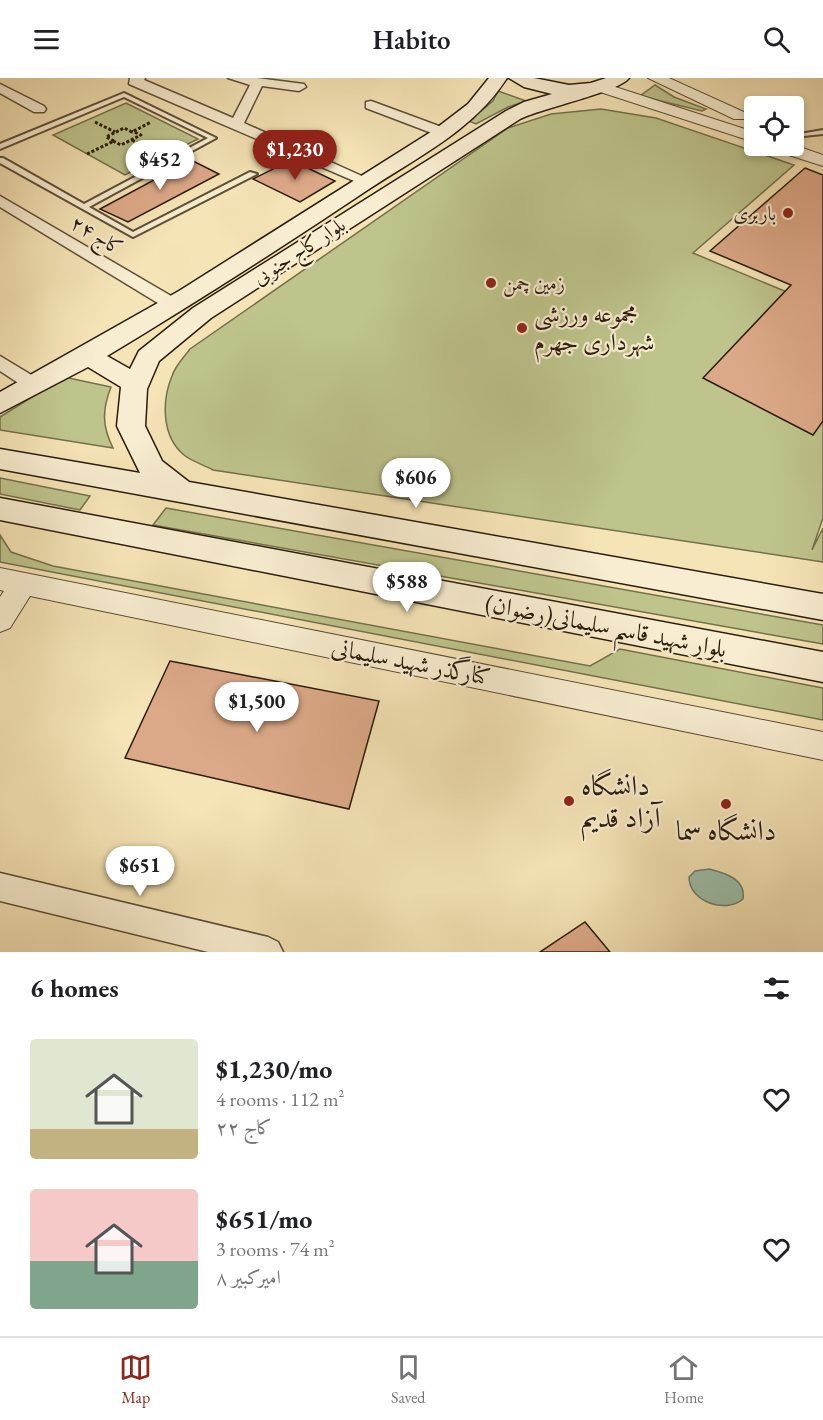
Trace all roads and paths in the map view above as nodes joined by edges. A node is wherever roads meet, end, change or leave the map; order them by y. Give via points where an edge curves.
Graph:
1 (139, 78) edge
2 (234, 78) edge
3 (498, 78) edge
4 (519, 78) edge
5 (620, 78) edge
6 (656, 78) edge
7 (258, 82) junction
8 (299, 87) dead end
9 (0, 88) edge
10 (597, 88) junction
11 (371, 105) dead end
12 (39, 109) dead end
13 (725, 110) junction
14 (744, 117) edge
15 (89, 119) dead end
16 (159, 119) dead end
17 (711, 122) junction
18 (236, 125) junction
19 (444, 130) junction
20 (132, 131) junction
21 (116, 132) junction
22 (823, 132) edge
23 (744, 134) edge
24 (804, 135) edge
25 (804, 139) edge
26 (132, 140) junction
27 (474, 140) junction
28 (113, 141) junction
29 (823, 146) edge
30 (0, 147) edge
31 (87, 154) dead end
32 (804, 155) edge
33 (164, 156) dead end
34 (0, 160) edge
35 (823, 161) edge
36 (253, 174) dead end
37 (366, 182) junction
38 (0, 201) edge
39 (84, 207) junction
40 (172, 304) junction
41 (87, 355) junction
42 (0, 362) edge
43 (136, 384) junction
44 (36, 386) junction
45 (0, 404) edge
46 (0, 459) edge
47 (180, 491) junction
48 (0, 509) edge
49 (11, 581) edge
50 (823, 607) edge
51 (0, 620) edge
52 (823, 667) edge
53 (823, 746) edge
54 (0, 887) edge
55 (268, 952) edge

1 - 18 street via 134,81
2 - 7 street
3 - 19 main road, بلوار کاج جنوبی via 472,111
4 - 10 main road via 552,89
5 - 10 main road
6 - 13 street
7 - 8 street
7 - 18 street
9 - 12 street
10 - 17 street
10 - 27 main road, بلوار کاج جنوبی via 531,106
11 - 19 street
13 - 14 street
13 - 17 street
15 - 21 path
16 - 20 path
17 - 23 street
18 - 37 street
19 - 27 main road
19 - 37 main road, بلوار کاج جنوبی
20 - 21 path via 124,128
20 - 26 path via 141,135
21 - 28 path via 106,137
22 - 24 lane
25 - 29 street
26 - 28 path via 121,145
26 - 33 path
27 - 43 main road, بلوار کاج جنوبی via 202,313 148,357
28 - 31 path
30 - 39 lane via 124,95 213,138
32 - 35 street
34 - 39 lane
36 - 39 lane via 133,235
37 - 40 main road, بلوار کاج جنوبی
38 - 40 street, کاج ۲۴
40 - 41 main road, بلوار کاج جنوبی
41 - 43 main road
41 - 44 main road, بلوار کاج جنوبی
42 - 44 street
43 - 47 main road, بلوار کاج جنوبی via 131,426 151,468
44 - 45 main road, بلوار کاج جنوبی
46 - 47 main road
47 - 50 main road
48 - 52 main road, بلوار شهید قاسم سلیمانی(رضوان)
49 - 51 street
49 - 53 street, کنارگذر شهید سلیمانی
54 - 55 street

